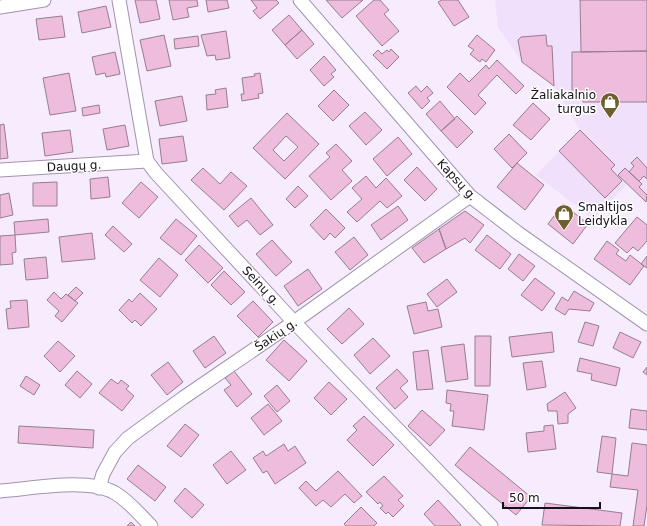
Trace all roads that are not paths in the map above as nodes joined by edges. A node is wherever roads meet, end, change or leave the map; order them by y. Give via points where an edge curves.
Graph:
1 (44, 0) edge
2 (119, 0) edge
3 (300, 0) edge
4 (0, 7) edge
5 (147, 161) junction
6 (0, 170) edge
7 (470, 196) junction
8 (294, 322) junction
9 (647, 324) edge
10 (99, 488) junction
11 (0, 491) edge
12 (151, 526) edge
13 (491, 526) edge

1 - 4 street
2 - 5 street, Seinų g.
3 - 7 street, Kapsų g.
5 - 6 street, Daugų g.
5 - 8 street, Seinų g.
7 - 8 street, Šakių g.
7 - 9 street, Kapsų g.
8 - 10 street, Šakių g. via 128,438 115,452 103,474
8 - 13 street, Seinų g.
10 - 11 street via 79,486
10 - 12 street via 123,499

